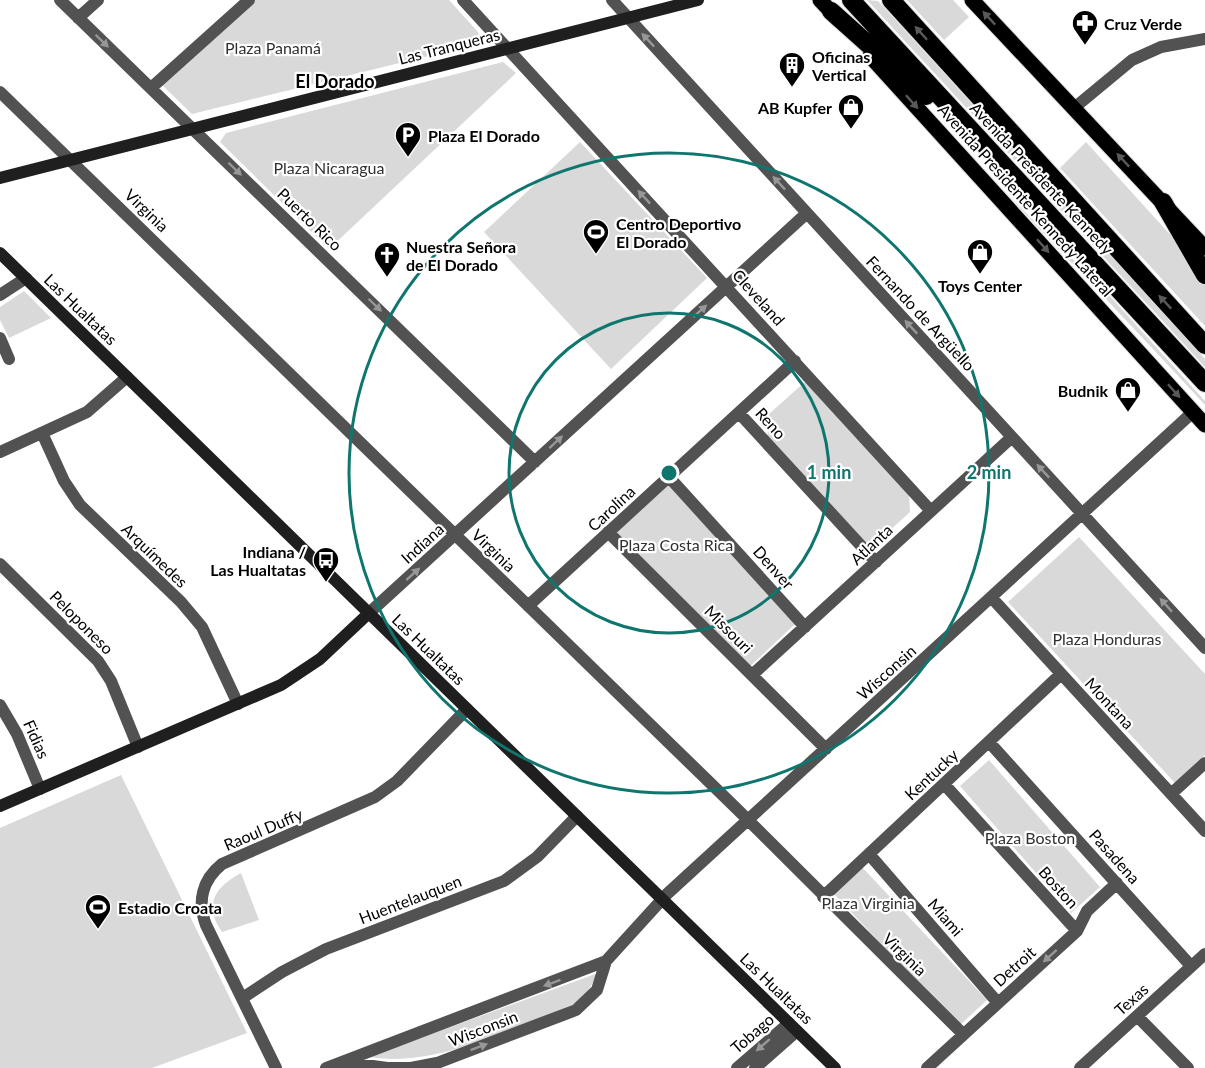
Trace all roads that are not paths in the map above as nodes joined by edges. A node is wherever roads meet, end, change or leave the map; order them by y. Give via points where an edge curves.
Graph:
1 (60, 0) edge
2 (98, 0) edge
3 (249, 0) edge
4 (463, 0) edge
5 (612, 0) edge
6 (698, 0) edge
7 (851, 0) edge
8 (891, 0) edge
9 (972, 0) edge
10 (826, 6) edge
11 (78, 18) junction
12 (628, 18) junction
13 (1205, 39) edge
14 (507, 49) junction
15 (151, 87) junction
16 (0, 92) edge
17 (1074, 108) junction
18 (193, 128) junction
19 (995, 155) junction
20 (71, 160) junction
21 (0, 178) edge
22 (1163, 202) junction
23 (807, 213) junction
24 (1205, 248) edge
25 (0, 253) edge
26 (1205, 275) edge
27 (26, 278) junction
28 (727, 286) junction
29 (0, 296) edge
30 (0, 338) edge
31 (1205, 345) edge
32 (9, 359) dead end
33 (795, 362) junction
34 (127, 377) junction
35 (1205, 382) edge
36 (1193, 412) junction
37 (739, 413) junction
38 (1205, 425) edge
39 (42, 433) junction
40 (1012, 437) junction
41 (0, 452) edge
42 (535, 462) junction
43 (669, 477) junction
44 (931, 511) junction
45 (1083, 514) junction
46 (608, 532) junction
47 (455, 535) junction
48 (876, 562) junction
49 (0, 564) edge
50 (991, 597) junction
51 (528, 606) junction
52 (369, 614) junction
53 (805, 627) junction
54 (1205, 648) edge
55 (1061, 674) junction
56 (752, 675) junction
57 (238, 704) junction
58 (0, 705) edge
59 (467, 709) junction
60 (989, 742) junction
61 (138, 747) junction
62 (826, 749) junction
63 (1205, 763) edge
64 (944, 784) junction
65 (40, 789) junction
66 (1171, 794) junction
67 (0, 806) edge
68 (577, 816) junction
69 (747, 821) junction
70 (1205, 831) edge
71 (869, 854) junction
72 (1117, 883) junction
73 (823, 897) junction
74 (662, 899) junction
75 (1077, 931) junction
76 (1205, 954) edge
77 (606, 961) junction
78 (1191, 966) junction
79 (243, 998) junction
80 (998, 1003) junction
81 (1137, 1016) junction
82 (793, 1027) junction
83 (963, 1034) junction
84 (340, 1062) junction
85 (276, 1068) edge
86 (326, 1068) edge
87 (737, 1068) edge
88 (755, 1068) edge
89 (835, 1068) edge
90 (927, 1068) edge
91 (1080, 1068) edge
92 (1188, 1068) edge

1 - 11 street, Puerto Rico
2 - 11 street
3 - 15 street
4 - 14 street, Cleveland
5 - 12 street, Fernando de Argüello
6 - 12 street, Las Tranqueras
7 - 19 highway, Avenida Presidente Kennedy
31 -> 8 highway, Avenida Presidente Kennedy
17 -> 9 main road
10 - 19 highway
10 -> 36 main road, Avenida Presidente Kennedy Lateral
11 -> 15 street, Puerto Rico
12 - 14 street, Las Tranqueras
23 -> 12 street, Fernando de Argüello
13 - 17 street via 1161,47 1132,60
14 - 18 street, Las Tranqueras
28 -> 14 street, Cleveland
15 - 18 street, Puerto Rico
16 - 20 street, Virginia
22 -> 17 main road
18 - 20 street, Las Tranqueras
18 -> 42 street, Puerto Rico
19 - 35 highway, Avenida Presidente Kennedy
20 - 21 street, Las Tranqueras
20 - 47 street, Virginia
22 - 24 main road
22 - 26 highway
23 - 28 street, Indiana
40 -> 23 street, Fernando de Argüello
25 - 27 street, Las Hualtatas
27 - 29 street
27 - 34 street, Las Hualtatas
28 - 33 street, Cleveland
42 -> 28 street, Indiana
30 - 32 street
33 - 37 street, Carolina
33 - 44 street, Cleveland
34 - 39 street via 94,408
34 - 52 street, Las Hualtatas
36 - 38 main road, Avenida Presidente Kennedy Lateral
36 - 45 street, Wisconsin
37 - 43 street, Carolina
37 - 48 street, Reno
39 - 41 street
39 - 57 street, Arquímedes via 80,505 202,627
40 - 44 street, Atlanta
45 -> 40 street, Fernando de Argüello
42 - 47 street, Indiana
43 - 46 street, Carolina
43 - 53 street, Denver
44 - 48 street, Atlanta
45 - 50 street, Wisconsin
54 -> 45 street, Fernando de Argüello
46 - 51 street, Carolina
46 - 56 street, Missouri
47 - 51 street, Virginia
52 -> 47 street, Indiana
48 - 53 street, Atlanta
49 - 61 street, Peloponeso via 106,671
50 - 55 street, Montana
50 - 62 street, Wisconsin
51 - 69 street, Virginia
52 - 57 street, Indiana via 307,669
52 - 59 street, Las Hualtatas
53 - 56 street, Atlanta
55 - 60 street, Kentucky
55 - 66 street, Montana
56 - 62 street, Missouri
57 - 61 street, Indiana
58 - 65 street, Fidias
59 - 68 street, Las Hualtatas
59 - 79 street, Raoul Duffy via 397,781 375,797 222,864 211,875 201,898 202,916
60 - 64 street, Kentucky
60 - 72 street, Pasadena
61 - 65 street, Indiana
62 - 69 street, Wisconsin
63 - 66 street
64 - 71 street, Kentucky
64 - 75 street, Boston
65 - 67 street, Indiana
66 - 70 street, Montana
68 - 74 street, Las Hualtatas
68 - 79 street, Huentelauquen via 537,857 504,881 326,949
69 - 73 street, Virginia
69 - 74 street, Wisconsin
71 - 73 street, Kentucky
71 - 80 street, Miami
72 - 75 street, Detroit via 1086,911
72 - 78 street, Pasadena
73 - 83 street, Virginia
74 - 77 street, Wisconsin
74 - 82 street, Las Hualtatas
75 -> 80 street, Detroit
76 - 78 street, Texas
77 -> 84 street, Wisconsin
84 -> 77 street, Wisconsin via 387,1068 437,1063 576,1010 602,982
78 - 81 street, Texas
79 - 85 street, Raoul Duffy
80 - 83 street, Detroit
81 - 91 street, Texas
81 - 92 street
82 -> 87 street, Tobago
82 - 88 street, Tobago
82 - 89 street, Las Hualtatas
83 - 90 street, Detroit
84 - 86 street, Wisconsin

